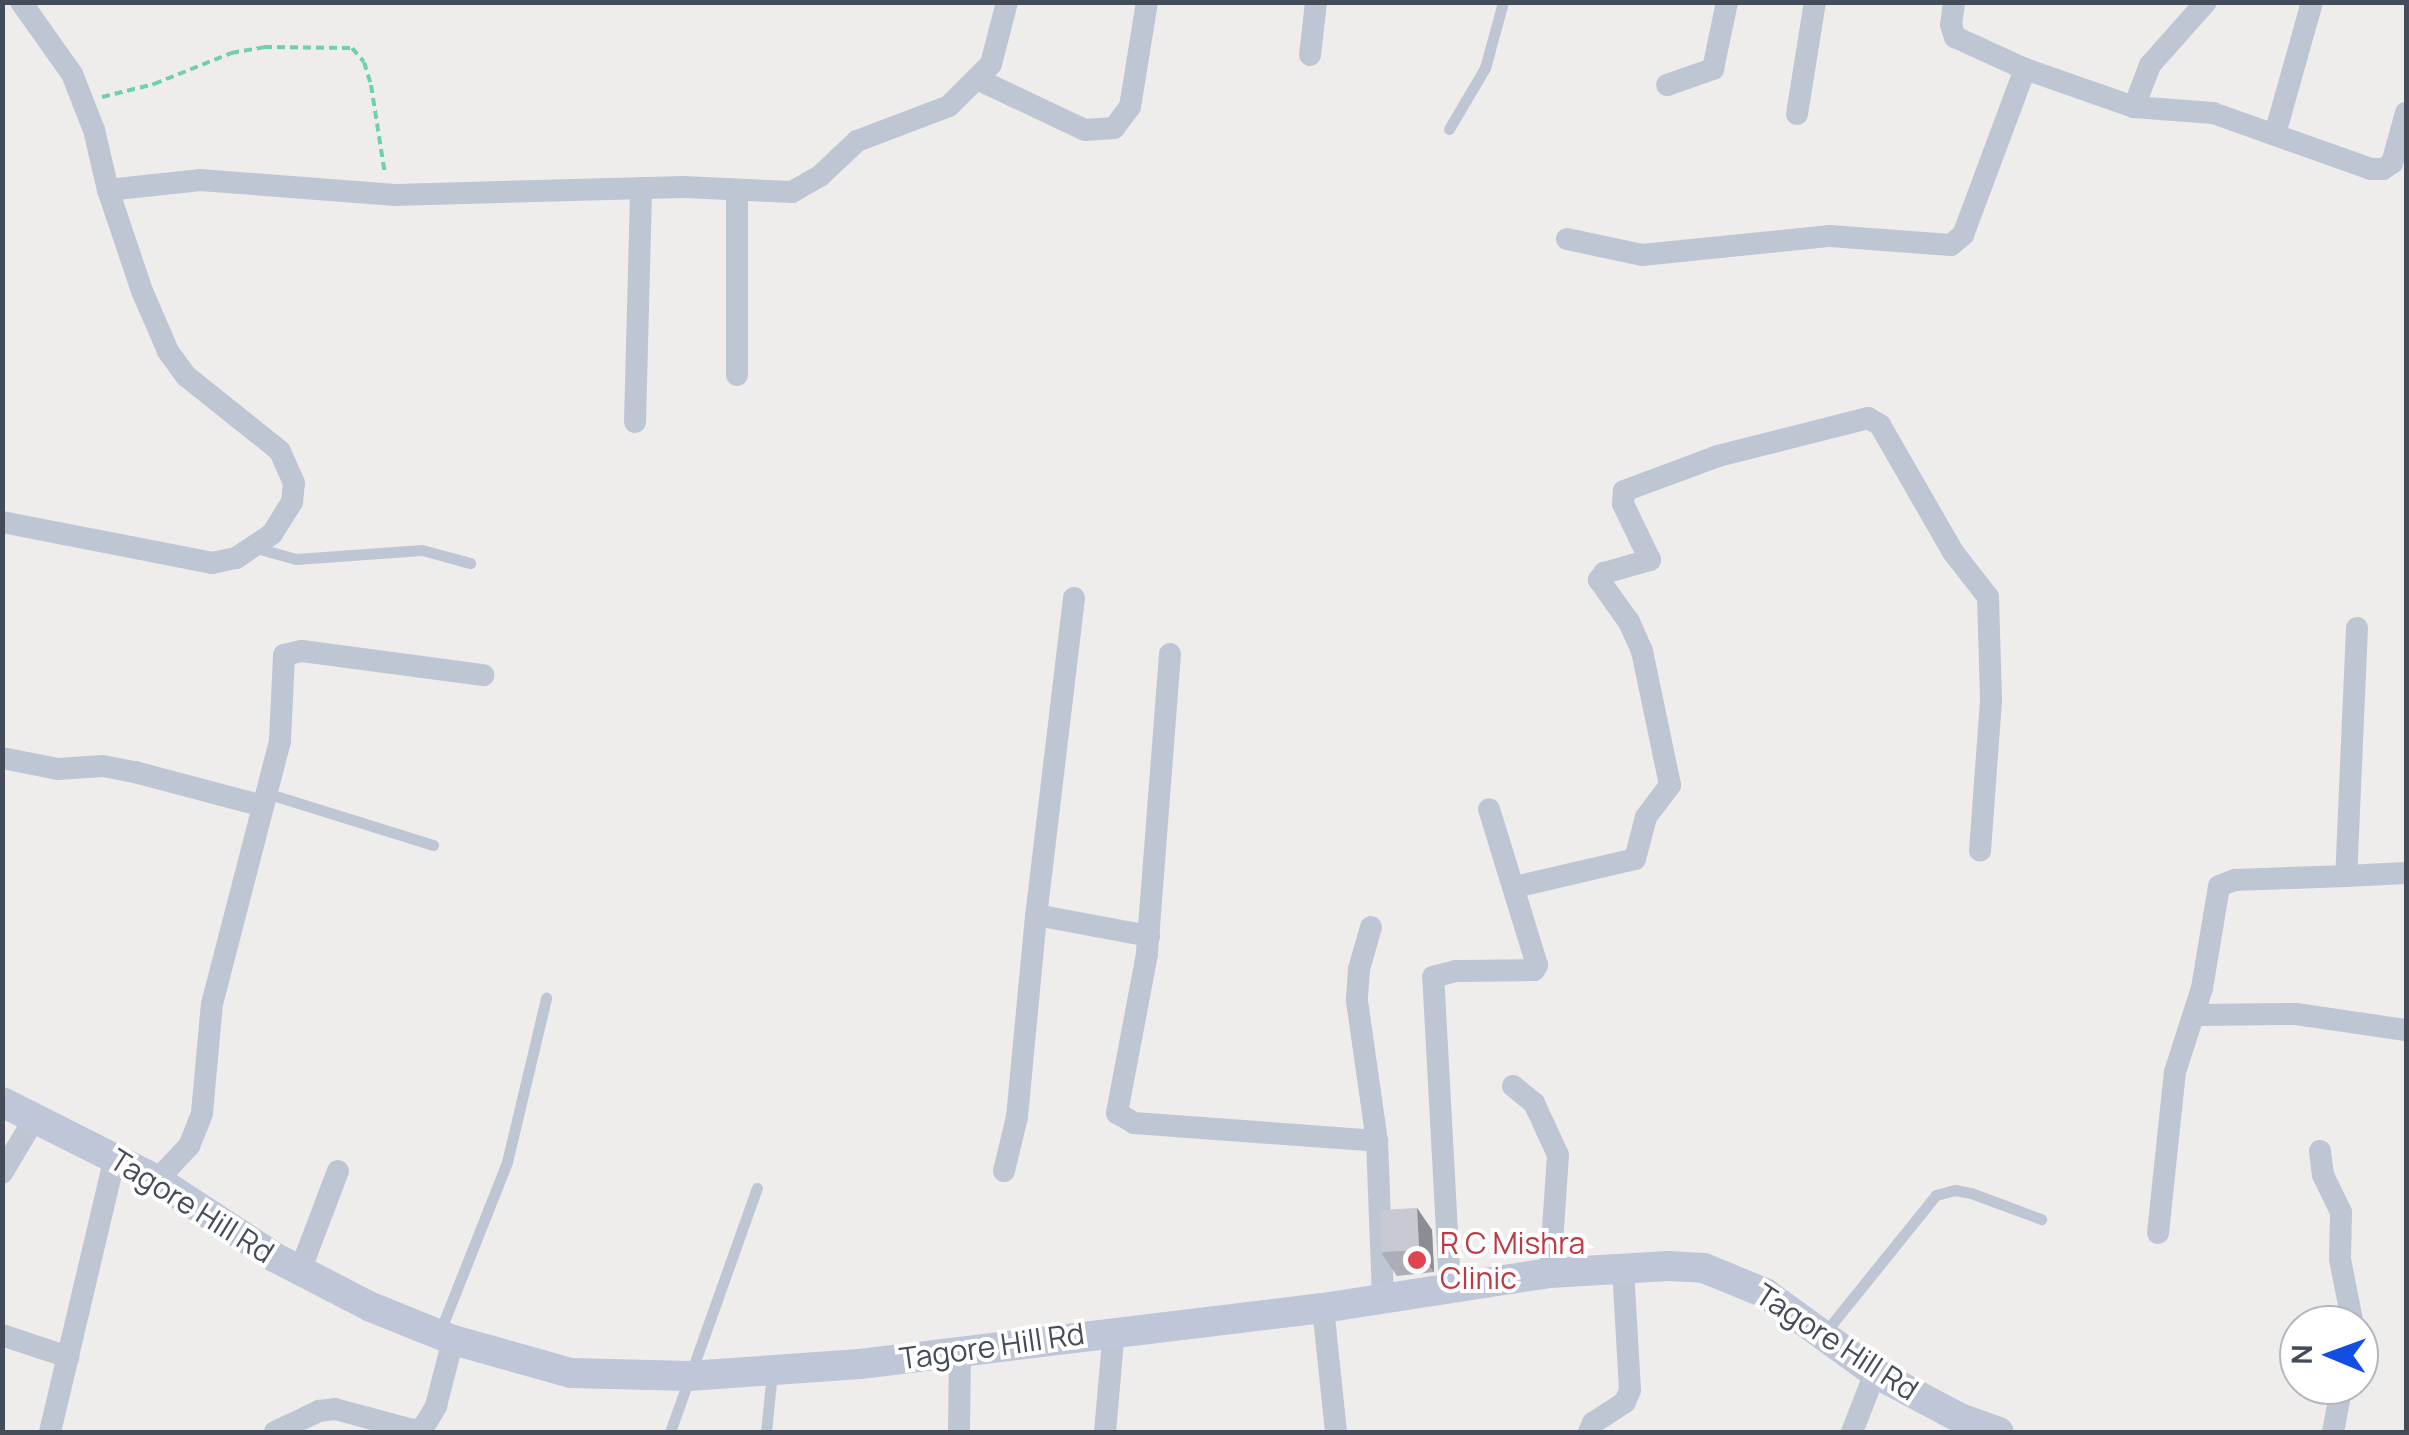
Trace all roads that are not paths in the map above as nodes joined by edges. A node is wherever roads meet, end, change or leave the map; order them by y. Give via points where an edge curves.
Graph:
1 (21, 2) edge
2 (1007, 2) edge
3 (1147, 2) edge
4 (1316, 2) edge
5 (1504, 2) edge
6 (1726, 2) edge
7 (1815, 2) edge
8 (1954, 2) edge
9 (2206, 2) edge
10 (2312, 2) edge
11 (1310, 55) dead end
12 (2025, 69) junction
13 (974, 82) junction
14 (1666, 85) dead end
15 (2134, 107) junction
16 (2406, 113) edge
17 (1797, 114) dead end
18 (1449, 129) dead end
19 (2274, 134) junction
20 (641, 188) junction
21 (108, 190) junction
22 (737, 192) junction
23 (1567, 239) dead end
24 (737, 374) dead end
25 (635, 422) dead end
26 (2, 522) edge
27 (256, 548) junction
28 (470, 563) dead end
29 (1074, 598) dead end
30 (2357, 628) dead end
31 (1170, 654) dead end
32 (483, 675) dead end
33 (2, 758) edge
34 (264, 800) junction
35 (1489, 810) dead end
36 (433, 845) dead end
37 (1980, 851) dead end
38 (2406, 874) edge
39 (2346, 876) junction
40 (1515, 887) junction
41 (1036, 915) junction
42 (1371, 927) dead end
43 (1150, 936) junction
44 (546, 998) dead end
45 (2195, 1015) junction
46 (2406, 1030) edge
47 (1513, 1086) dead end
48 (2, 1102) edge
49 (36, 1116) junction
50 (1378, 1140) junction
51 (2320, 1151) dead end
52 (115, 1158) junction
53 (338, 1171) dead end
54 (1004, 1171) dead end
55 (2, 1174) edge
56 (157, 1180) junction
57 (757, 1188) dead end
58 (2040, 1219) dead end
59 (2158, 1233) dead end
60 (1623, 1269) junction
61 (300, 1271) junction
62 (1550, 1273) junction
63 (1450, 1288) junction
64 (1382, 1300) junction
65 (2349, 1305) edge
66 (1324, 1308) junction
67 (1114, 1330) junction
68 (2, 1335) edge
69 (1823, 1335) junction
70 (446, 1337) junction
71 (960, 1352) junction
72 (68, 1357) junction
73 (772, 1371) junction
74 (1875, 1373) junction
75 (689, 1376) junction
76 (2338, 1405) edge
77 (53, 1432) edge
78 (275, 1432) edge
79 (670, 1432) edge
80 (766, 1432) edge
81 (959, 1432) edge
82 (1105, 1432) edge
83 (1336, 1432) edge
84 (1589, 1432) edge
85 (1852, 1432) edge
86 (1999, 1432) edge
87 (2333, 1432) edge

1 - 21 street via 52,40 83,102
2 - 13 street via 996,56
3 - 13 street via 1130,107 1114,128 1085,130
4 - 11 street
5 - 18 lane via 1485,68
6 - 14 street via 1713,69
7 - 17 street
8 - 12 street via 1955,38
9 - 15 street via 2150,64
10 - 19 street
12 - 15 street
12 - 23 street via 1963,234 1951,245 1800,237 1642,255
13 - 22 street via 948,106 857,141 805,187
15 - 19 street via 2213,112
16 - 19 street via 2395,157 2383,169
20 - 21 street via 384,194 200,180
20 - 22 street
20 - 25 street
21 - 27 street via 168,351 186,376 267,438 292,471 292,502
22 - 24 street
26 - 27 street via 181,560 212,563
27 - 28 lane via 296,560 422,550
29 - 41 street
30 - 39 street
31 - 43 street
32 - 34 street via 288,652 280,668 280,742
33 - 34 street via 58,769 103,766
34 - 36 lane
34 - 56 street via 207,1028 198,1130
35 - 40 street
37 - 40 street via 1991,701 1988,597 1953,552 1880,424 1868,418 1718,456 1624,491 1623,504 1650,560 1598,580 1630,622 1642,651 1670,785 1646,816 1634,859
38 - 39 street
39 - 45 street via 2222,882
40 - 63 street via 1536,969 1440,973 1433,980
41 - 43 street
41 - 54 street via 1017,1117
42 - 50 street via 1357,1001
43 - 50 street via 1116,1098 1120,1118
44 - 70 lane via 507,1162
45 - 46 street via 2296,1014
45 - 59 street via 2175,1072
47 - 62 street via 1539,1112 1558,1156
48 - 49 main road, Tagore Hill Rd
49 - 52 main road, Tagore Hill Rd
49 - 55 street
50 - 64 street
51 - 65 street via 2322,1175 2341,1212 2340,1259
52 - 56 main road, Tagore Hill Rd
52 - 72 street
53 - 61 street
56 - 61 main road, Tagore Hill Rd
57 - 75 lane
58 - 69 lane via 1971,1193 1936,1195
60 - 62 main road, Tagore Hill Rd
60 - 69 main road, Tagore Hill Rd via 1704,1268 1765,1293
60 - 84 street via 1630,1390 1626,1402 1593,1422
61 - 70 main road, Tagore Hill Rd
62 - 63 main road, Tagore Hill Rd
63 - 64 main road, Tagore Hill Rd
64 - 66 main road, Tagore Hill Rd
66 - 67 main road, Tagore Hill Rd
66 - 83 street
67 - 71 main road, Tagore Hill Rd
67 - 82 street
68 - 72 street
69 - 74 main road, Tagore Hill Rd
70 - 75 main road, Tagore Hill Rd via 571,1374
70 - 78 street via 436,1406 422,1428 335,1409
71 - 73 main road, Tagore Hill Rd
71 - 81 street
72 - 77 street
73 - 75 main road, Tagore Hill Rd
73 - 80 lane
74 - 85 street
74 - 86 main road, Tagore Hill Rd
75 - 79 lane
76 - 87 street

